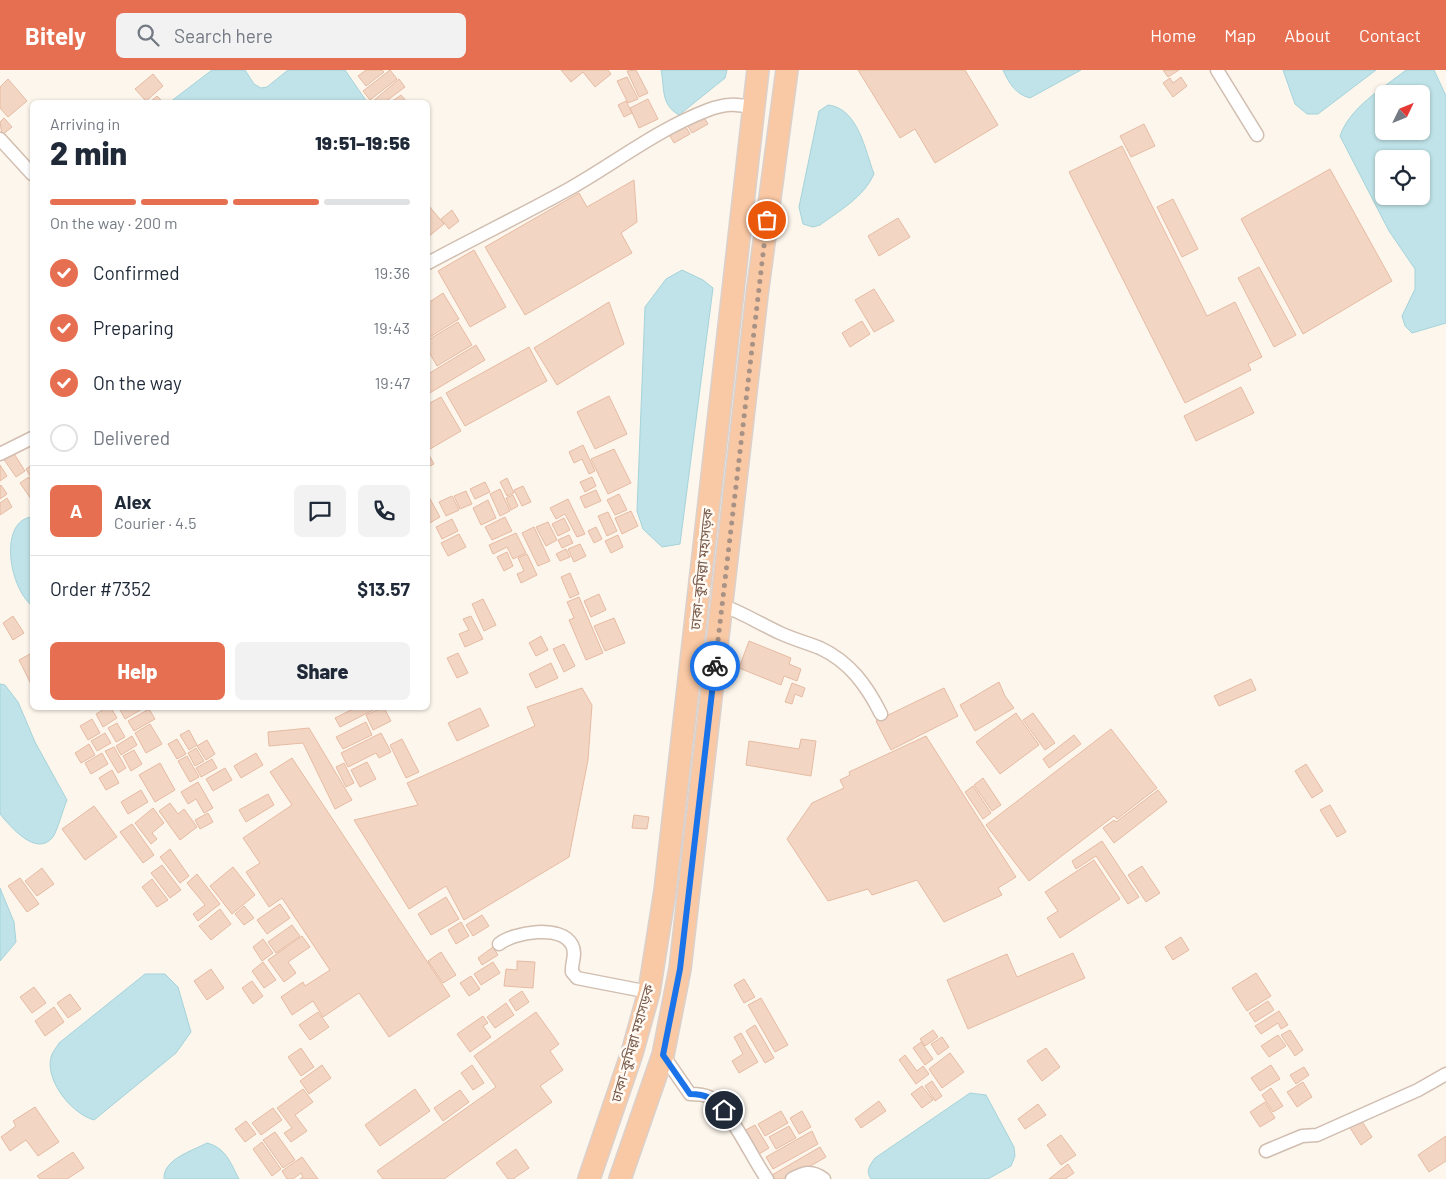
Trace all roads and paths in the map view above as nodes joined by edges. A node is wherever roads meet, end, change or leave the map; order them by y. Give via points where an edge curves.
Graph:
1 (758, 70) edge
2 (787, 70) edge
3 (1217, 70) edge
4 (752, 108) junction
5 (1257, 136) dead end
6 (0, 139) edge
7 (30, 172) edge
8 (430, 262) edge
9 (30, 439) edge
10 (0, 454) edge
11 (721, 605) junction
12 (881, 714) dead end
13 (499, 944) dead end
14 (649, 992) junction
15 (663, 1055) junction
16 (1446, 1074) edge
17 (1266, 1151) dead end
18 (589, 1179) edge
19 (620, 1179) edge
20 (767, 1179) edge
21 (792, 1179) edge
22 (824, 1179) edge

1 - 4 highway, ঢাকা–কুমিল্লা মহাসড়ক
2 - 11 highway, ঢাকা–কুমিল্লা মহাসড়ক
3 - 5 street
4 - 8 street via 736,103 721,106 678,124 570,188
4 - 14 highway, ঢাকা–কুমিল্লা মহাসড়ক via 665,891
6 - 7 street
9 - 10 street
11 - 12 street via 836,657 860,679
11 - 15 highway, ঢাকা–কুমিল্লা মহাসড়ক via 680,969
13 - 14 street via 515,934 557,935 572,943 575,951 572,972 577,978
14 - 18 highway, ঢাকা–কুমিল্লা মহাসড়ক
15 - 19 highway, ঢাকা–কুমিল্লা মহাসড়ক
15 - 20 street via 690,1094 711,1098 724,1110
16 - 17 street via 1318,1135 1302,1136
21 - 22 street via 805,1172 816,1173

